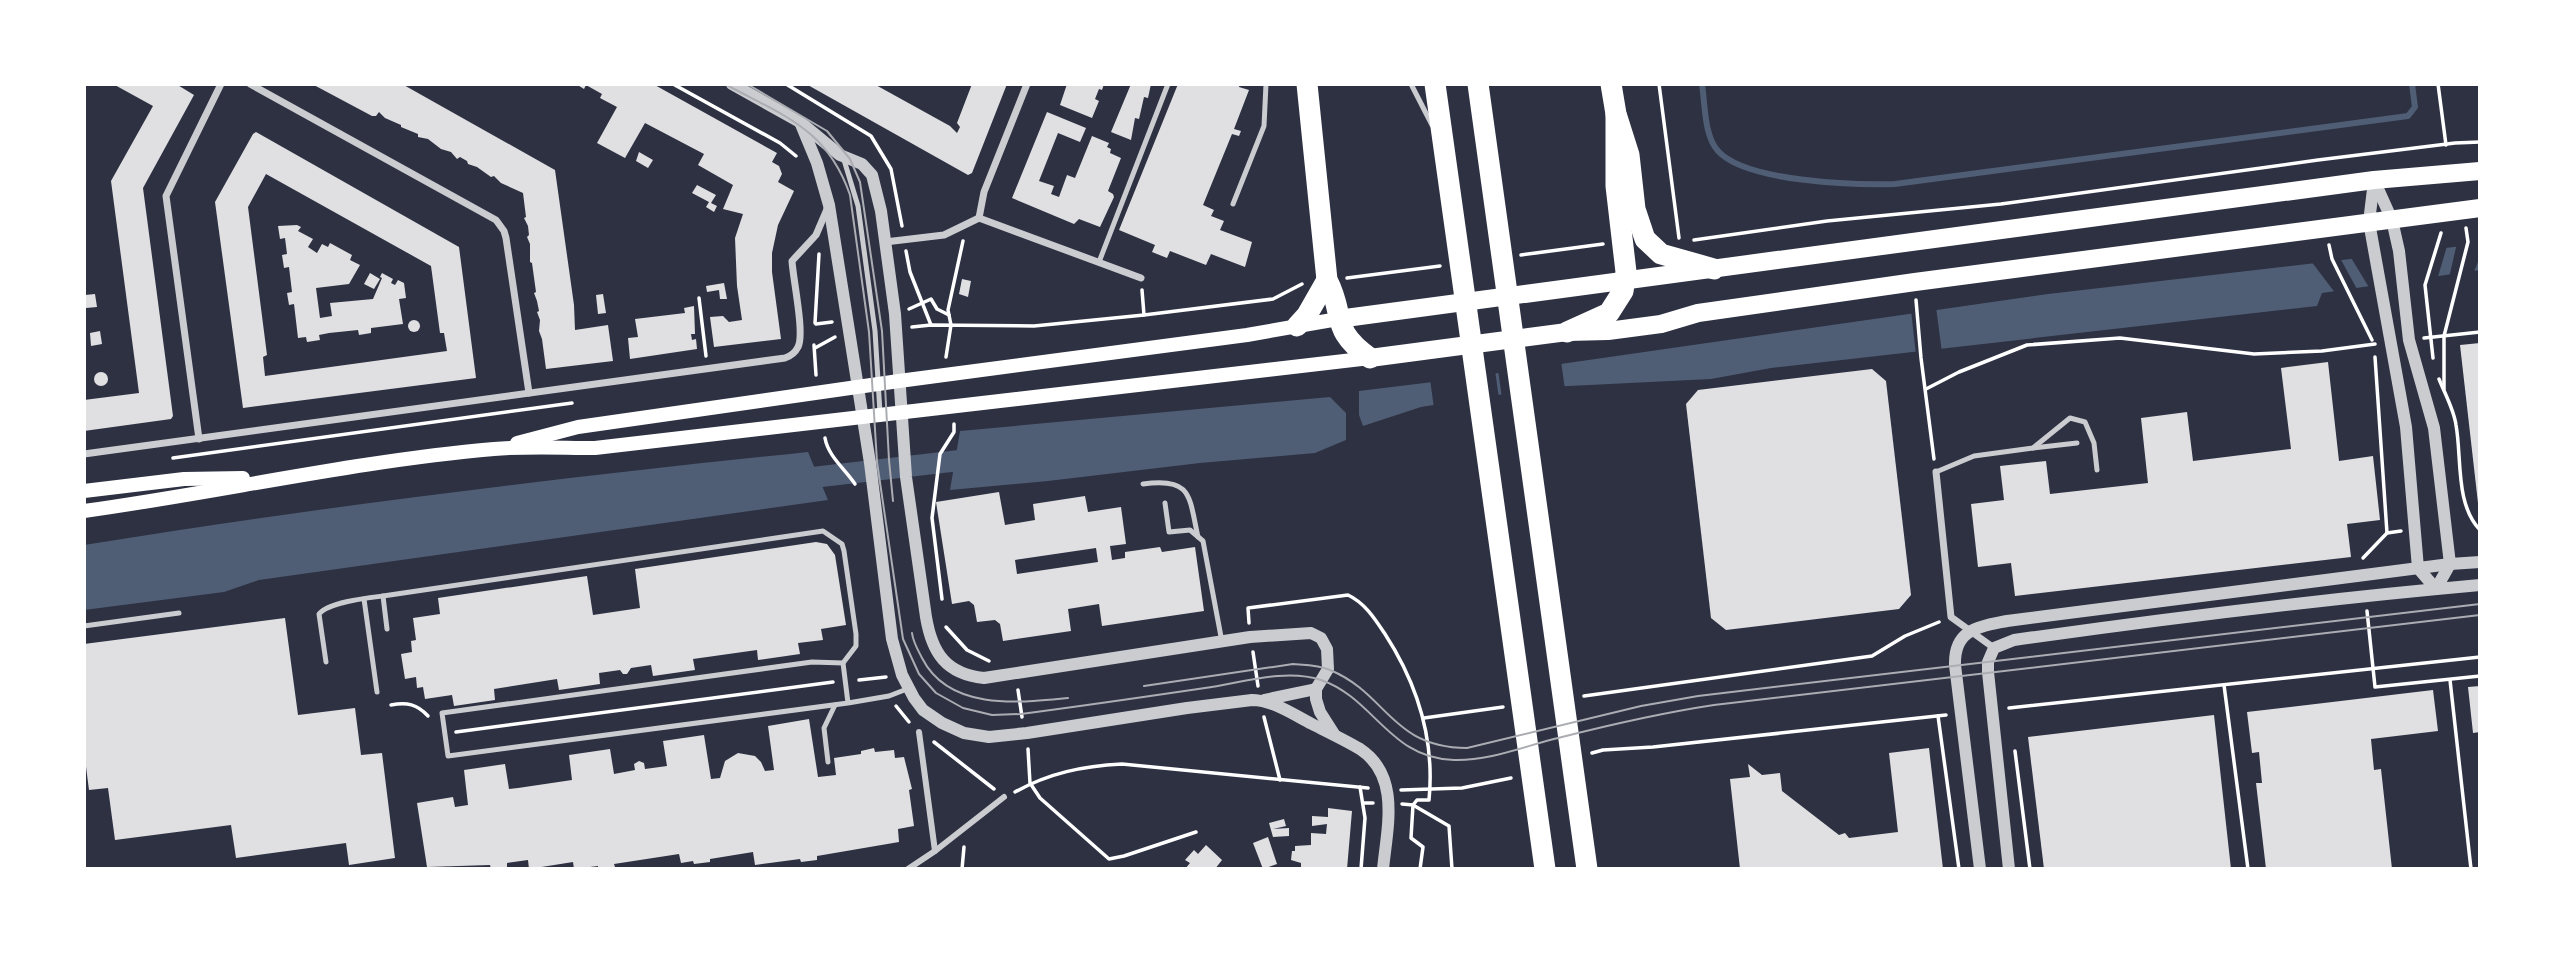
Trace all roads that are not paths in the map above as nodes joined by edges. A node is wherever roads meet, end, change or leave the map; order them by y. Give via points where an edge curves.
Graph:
1 (221, 84) edge
2 (250, 84) edge
3 (732, 84) edge
4 (1027, 84) edge
5 (1168, 84) edge
6 (1266, 84) edge
7 (1307, 84) edge
8 (1411, 84) edge
9 (1435, 84) edge
10 (1478, 84) edge
11 (1611, 84) edge
12 (1616, 114) junction
13 (800, 122) junction
14 (1444, 149) junction
15 (840, 155) junction
16 (2480, 171) edge
17 (2374, 180) junction
18 (1233, 204) dead end
19 (829, 205) junction
20 (2480, 208) edge
21 (979, 218) junction
22 (2392, 220) junction
23 (2369, 222) junction
24 (886, 242) junction
25 (1098, 262) junction
26 (1714, 269) junction
27 (1141, 278) road end
28 (1327, 280) junction
29 (1625, 281) junction
30 (1338, 318) junction
31 (1297, 326) junction
32 (1567, 332) junction
33 (1370, 358) junction
34 (899, 381) junction
35 (879, 384) junction
36 (858, 387) junction
37 (528, 393) junction
38 (900, 414) junction
39 (880, 416) junction
40 (863, 418) junction
41 (199, 439) junction
42 (2077, 443) dead end
43 (2033, 448) junction
44 (496, 449) junction
45 (84, 454) edge
46 (2097, 470) dead end
47 (1936, 472) joint
48 (279, 478) junction
49 (1143, 484) dead end
50 (84, 491) edge
51 (1165, 503) dead end
52 (84, 511) edge
53 (1198, 537) junction
54 (2480, 562) edge
55 (2450, 564) junction
56 (2418, 568) junction
57 (2480, 585) edge
58 (2436, 589) junction
59 (383, 596) junction
60 (364, 599) junction
61 (178, 613) dead end
62 (84, 626) edge
63 (387, 629) dead end
64 (1969, 631) junction
65 (1222, 642) junction
66 (1994, 648) junction
67 (326, 662) dead end
68 (843, 663) junction
69 (908, 689) junction
70 (1316, 689) junction
71 (377, 692) dead end
72 (1260, 700) junction
73 (848, 703) junction
74 (835, 705) junction
75 (919, 732) dead end
76 (1337, 737) junction
77 (828, 762) dead end
78 (1004, 797) road end
79 (936, 851) junction
80 (908, 869) edge
81 (1383, 869) edge
82 (1545, 869) edge
83 (1587, 869) edge
84 (1980, 869) edge
85 (2009, 869) edge

1 - 41 street via 166,195
2 - 37 street via 501,225
3 - 13 street
4 - 21 street
5 - 25 lane
6 - 18 lane via 1264,126
7 - 28 highway
8 - 14 lane
9 - 14 highway
10 - 83 highway
11 - 12 highway
12 - 26 highway via 1645,239 1661,254
12 - 29 highway
13 - 15 street
13 - 19 street
14 - 82 highway
15 - 24 street via 872,174
15 - 35 lane via 847,164 858,206
16 - 17 main road
17 - 22 street
17 - 23 street
17 - 26 main road
19 - 36 street
19 - 37 street via 816,235 792,261 800,345 791,356
20 - 22 main road
21 - 24 street via 944,235
21 - 25 street
22 - 23 main road
22 - 55 street via 2409,340 2434,428
23 - 32 main road via 1698,313 1661,324
23 - 56 street via 2406,427
24 - 34 street
25 - 27 street
26 - 29 main road
28 - 30 highway
28 - 31 highway
29 - 30 main road
29 - 32 highway via 1609,313
30 - 31 main road
30 - 33 highway via 1344,335
31 - 34 main road
32 - 33 main road
33 - 38 main road
34 - 35 main road
34 - 38 street
35 - 36 main road
35 - 39 lane
36 - 40 street
36 - 44 main road via 578,427
37 - 41 street
38 - 39 main road
38 - 65 street via 926,617 943,662 970,677 984,678
39 - 40 main road
40 - 44 main road via 595,448
40 - 69 street via 892,639
41 - 45 street
42 - 43 lane
43 - 46 lane via 2070,418 2085,422 2094,443
43 - 47 lane via 1974,456
44 - 48 main road
47 - 64 street via 1951,617
48 - 50 main road via 184,480
48 - 52 main road
49 - 53 lane via 1176,483 1186,492
51 - 53 lane via 1169,532 1190,530
53 - 65 lane via 1203,541
54 - 55 street
55 - 56 street
55 - 58 street
56 - 58 street
56 - 64 street via 2007,621
57 - 58 street
58 - 66 street via 2165,619 2014,640
59 - 60 lane
59 - 63 lane
59 - 68 lane via 823,531 842,544 844,551 856,646
60 - 67 lane via 320,612
60 - 71 lane
61 - 62 lane
64 - 66 street
64 - 84 street via 1958,641 1955,654
65 - 70 street via 1302,632 1321,638 1328,669
66 - 85 street via 1987,662
68 - 73 lane
68 - 74 lane via 813,662 442,713 448,756
69 - 72 street via 923,709 942,723 989,737
69 - 73 lane
70 - 72 street
70 - 76 street via 1320,712
72 - 76 street
73 - 74 lane
74 - 77 lane via 824,728
75 - 79 street
76 - 81 street via 1362,750 1383,775 1389,810
78 - 79 street
79 - 80 street

